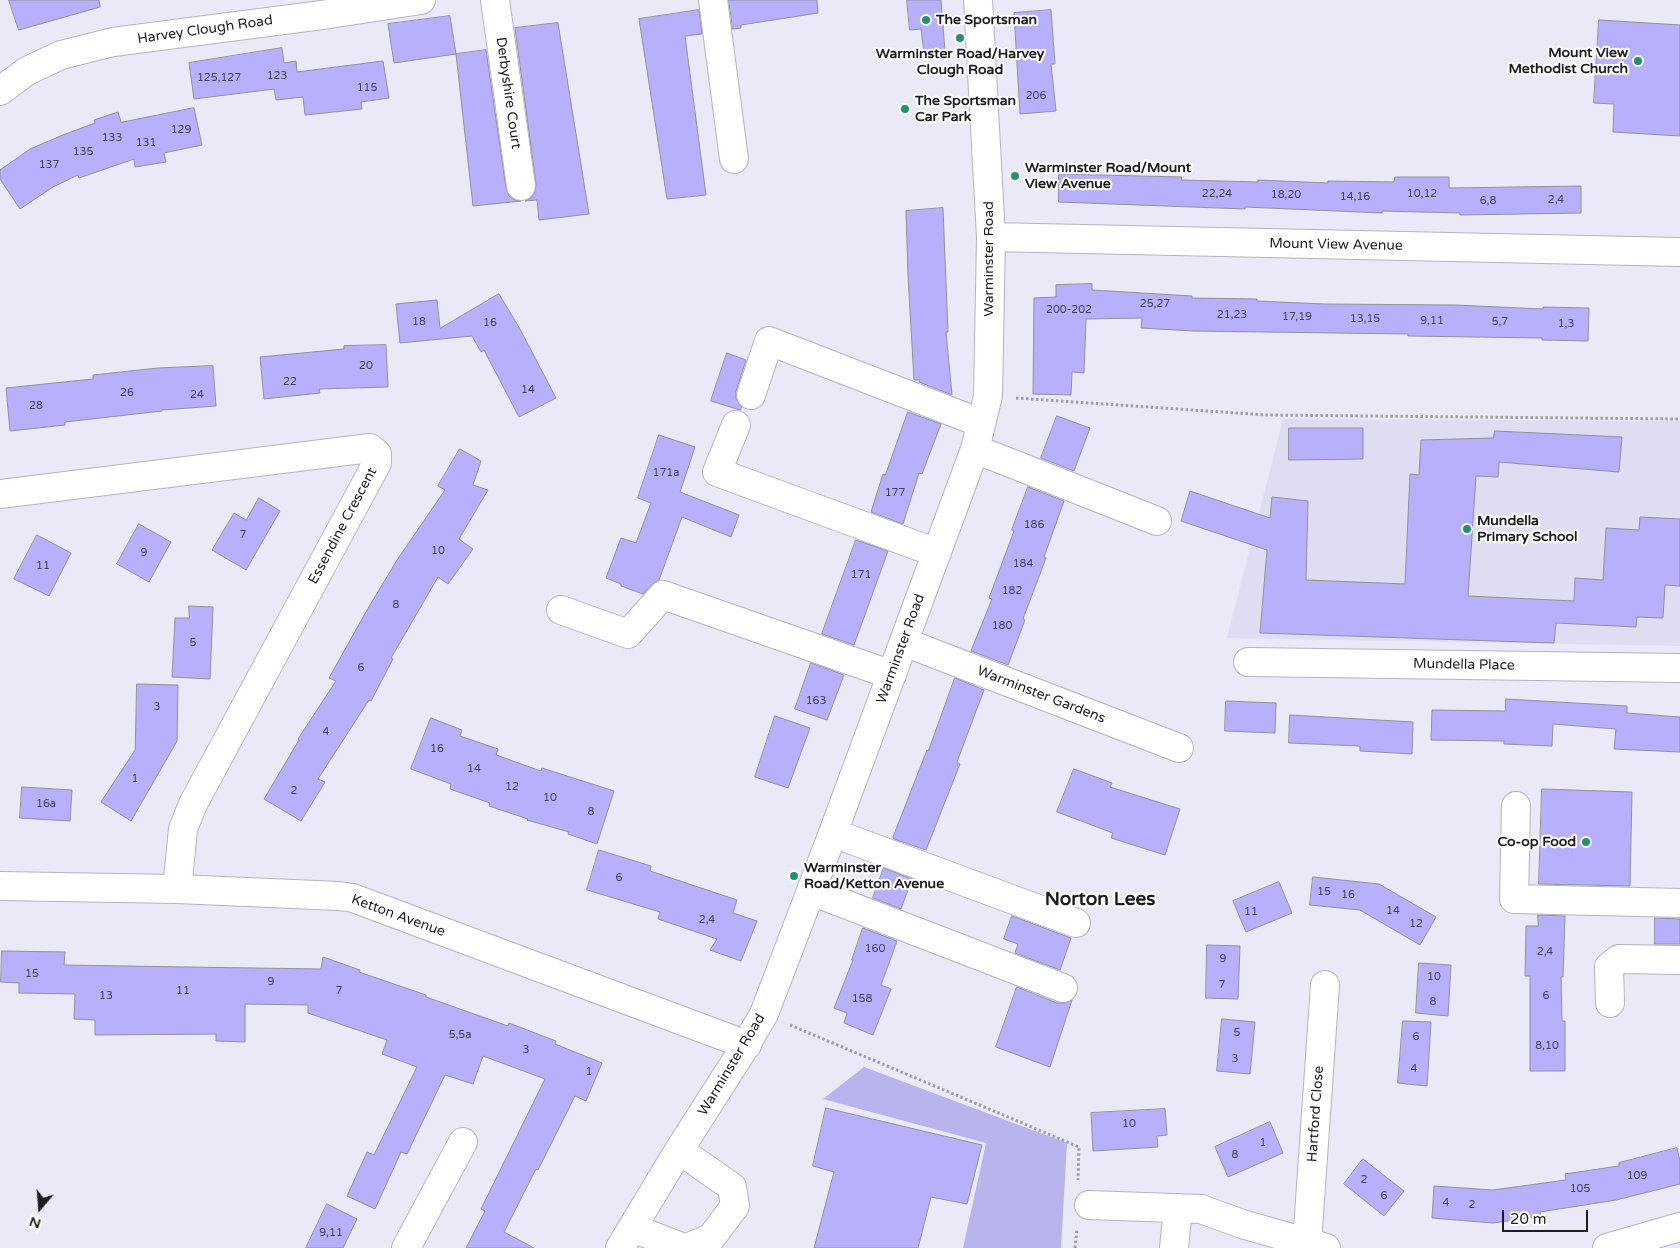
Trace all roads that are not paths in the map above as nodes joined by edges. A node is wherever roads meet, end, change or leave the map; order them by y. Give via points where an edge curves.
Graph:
1 (420, 0) edge
2 (496, 0) edge
3 (713, 0) edge
4 (978, 0) edge
5 (0, 91) edge
6 (734, 159) dead end
7 (521, 186) dead end
8 (991, 237) junction
9 (1680, 252) edge
10 (751, 395) dead end
11 (736, 425) dead end
12 (978, 436) junction
13 (0, 494) edge
14 (1157, 521) dead end
15 (936, 553) junction
16 (561, 610) dead end
17 (904, 642) junction
18 (1248, 662) dead end
19 (1680, 668) edge
20 (892, 675) junction
21 (1179, 748) dead end
22 (1516, 806) dead end
23 (833, 833) junction
24 (0, 886) edge
25 (177, 889) junction
26 (811, 891) junction
27 (1680, 903) edge
28 (1076, 923) dead end
29 (1680, 960) edge
30 (1325, 985) dead end
31 (1064, 988) dead end
32 (1610, 1003) dead end
33 (747, 1045) junction
34 (464, 1142) dead end
35 (679, 1150) junction
36 (1081, 1204) road end
37 (1178, 1208) junction
38 (1680, 1227) edge
39 (626, 1238) edge
40 (1317, 1246) edge
41 (406, 1248) edge
42 (686, 1248) edge
43 (1174, 1248) edge
44 (1608, 1248) edge

1 - 5 street, Harvey Clough Road via 113,42 61,55 27,71
2 - 7 street, Derbyshire Court
3 - 6 street
4 - 8 street, Warminster Road
8 - 9 street, Mount View Avenue
8 - 12 street, Warminster Road via 988,396
10 - 12 street via 769,341
11 - 15 street via 717,472
12 - 14 street
12 - 15 street, Warminster Road
13 - 25 street, Essendine Crescent via 370,448 377,454 377,463 193,804 183,829
15 - 17 street, Warminster Road
16 - 20 street via 628,634 663,595
17 - 20 street, Warminster Road
17 - 21 street, Warminster Gardens
18 - 19 street, Mundella Place
20 - 23 street, Warminster Road
22 - 27 street via 1514,899
23 - 26 street, Warminster Road
23 - 28 street
24 - 25 street, Ketton Avenue
25 - 33 street, Ketton Avenue via 353,898
26 - 31 street
26 - 33 street, Warminster Road via 764,1014
29 - 32 street via 1619,959 1609,967
30 - 40 street, Hartford Close
33 - 35 street, Warminster Road
34 - 41 street
35 - 39 street, Warminster Road
35 - 42 street via 732,1187 735,1206 711,1238
36 - 37 street
37 - 40 street via 1201,1209
37 - 43 street
38 - 44 street
39 - 42 street

